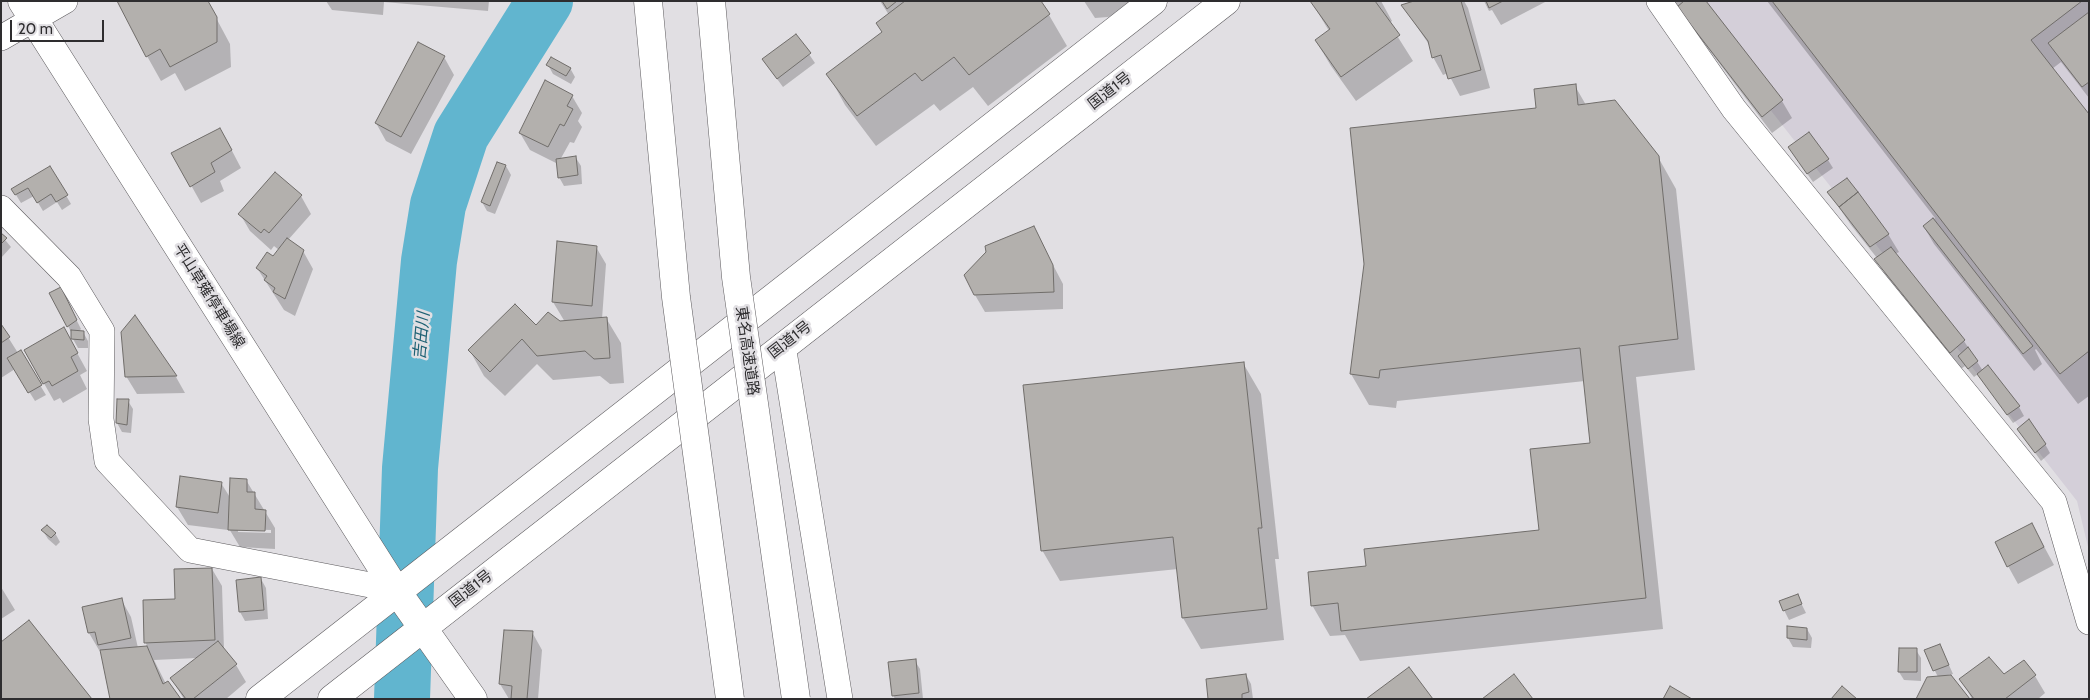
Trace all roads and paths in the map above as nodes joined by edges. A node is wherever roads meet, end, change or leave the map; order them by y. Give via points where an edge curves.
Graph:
1 (65, 1) edge
2 (648, 1) edge
3 (711, 1) edge
4 (1153, 1) edge
5 (1226, 1) edge
6 (1659, 1) edge
7 (28, 10) edge
8 (1, 38) edge
9 (1, 208) edge
10 (783, 345) junction
11 (396, 590) junction
12 (2089, 622) edge
13 (421, 628) junction
14 (260, 699) edge
15 (332, 699) edge
16 (473, 699) edge
17 (730, 699) edge
18 (796, 699) edge
19 (840, 699) edge

1 - 7 street
2 - 17 main road, bridge via 676,297
3 - 18 main road, 東名高速道路, bridge via 736,277
4 - 11 main road
5 - 10 main road, 国道1号
6 - 12 street via 1734,109 2054,502
7 - 8 street
7 - 11 main road, 平山草薙停車場線
9 - 11 street via 69,277 102,331 102,419 107,461 190,550
10 - 13 main road, 国道1号
10 - 19 street
11 - 13 main road, 平山草薙停車場線
11 - 14 main road
13 - 15 main road, 国道1号
13 - 16 main road, 平山草薙停車場線

